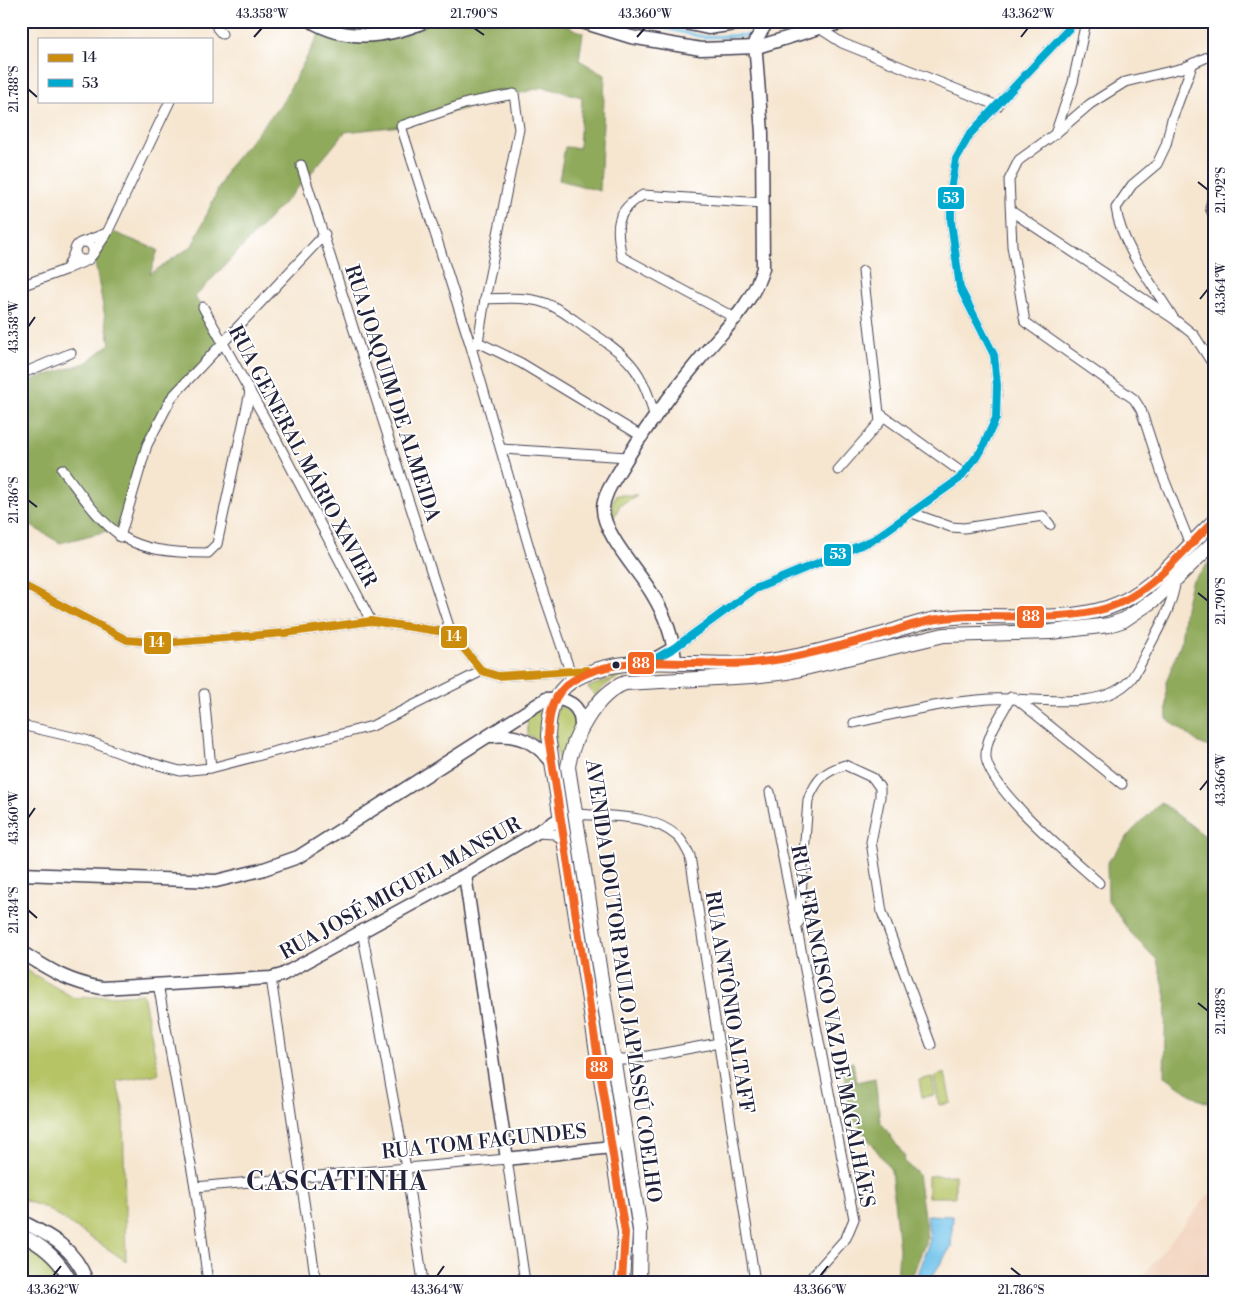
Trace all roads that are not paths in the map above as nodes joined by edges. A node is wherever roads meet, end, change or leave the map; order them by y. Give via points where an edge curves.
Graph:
1 (220, 21) edge
2 (311, 21) edge
3 (426, 21) edge
4 (579, 21) edge
5 (676, 21) edge
6 (755, 21) edge
7 (768, 21) edge
8 (852, 21) edge
9 (1075, 22) edge
10 (822, 24) edge
11 (1089, 24) edge
12 (222, 34) dead end
13 (757, 47) junction
14 (1214, 54) edge
15 (1193, 63) junction
16 (170, 102) edge
17 (998, 106) junction
18 (1055, 134) junction
19 (301, 165) dead end
20 (1214, 192) edge
21 (763, 203) junction
22 (1011, 211) junction
23 (1214, 216) edge
24 (108, 233) junction
25 (325, 234) junction
26 (83, 242) junction
27 (75, 250) junction
28 (91, 257) junction
29 (67, 269) junction
30 (864, 271) dead end
31 (21, 286) edge
32 (484, 299) junction
33 (203, 307) dead end
34 (737, 319) junction
35 (1174, 319) junction
36 (224, 344) junction
37 (475, 344) junction
38 (71, 353) dead end
39 (1214, 366) edge
40 (21, 374) edge
41 (250, 392) junction
42 (879, 412) junction
43 (655, 420) junction
44 (643, 437) junction
45 (501, 449) junction
46 (628, 457) junction
47 (62, 469) dead end
48 (838, 470) dead end
49 (964, 474) junction
50 (912, 513) junction
51 (1214, 521) edge
52 (1050, 524) dead end
53 (120, 537) junction
54 (1214, 542) edge
55 (1190, 544) junction
56 (1176, 579) junction
57 (21, 584) edge
58 (371, 621) junction
59 (451, 633) junction
60 (674, 648) junction
61 (675, 663) junction
62 (646, 664) junction
63 (482, 670) junction
64 (571, 676) junction
65 (204, 694) dead end
66 (1012, 697) junction
67 (556, 698) junction
68 (584, 723) junction
69 (854, 723) dead end
70 (21, 725) edge
71 (490, 736) junction
72 (552, 761) junction
73 (211, 768) junction
74 (1122, 784) dead end
75 (770, 792) dead end
76 (576, 814) junction
77 (561, 818) junction
78 (537, 832) junction
79 (565, 842) junction
80 (21, 874) edge
81 (465, 875) junction
82 (1099, 883) dead end
83 (362, 931) junction
84 (798, 935) junction
85 (21, 952) edge
86 (271, 978) junction
87 (158, 984) junction
88 (719, 1043) junction
89 (931, 1045) dead end
90 (612, 1054) junction
91 (626, 1060) junction
92 (615, 1070) junction
93 (624, 1138) junction
94 (612, 1147) junction
95 (507, 1159) junction
96 (406, 1168) junction
97 (302, 1177) junction
98 (195, 1187) junction
99 (21, 1221) edge
100 (21, 1235) edge
101 (71, 1282) edge
102 (87, 1282) edge
103 (208, 1282) edge
104 (316, 1282) edge
105 (423, 1282) edge
106 (525, 1282) edge
107 (622, 1282) edge
108 (639, 1282) edge
109 (755, 1282) edge
110 (807, 1282) edge

1 - 12 street via 217,28
2 - 3 street via 330,30 366,37 395,33
4 - 13 street via 631,37 686,47
5 - 6 street via 708,28
7 - 13 street via 756,40
8 - 10 street
9 - 11 street
9 - 17 street
10 - 13 street
10 - 17 street via 842,44
11 - 18 street
13 - 21 street
14 - 15 street
15 - 18 street via 1125,82 1090,104
15 - 35 street via 1157,164 1132,184 1116,208 1125,239
16 - 24 street
17 - 49 street via 970,134 956,159 951,190 951,221 960,288 994,355 997,385 996,418 981,451
18 - 22 street via 1019,160 1009,180
19 - 25 street, RUA JOAQUIM DE ALMEIDA
20 - 23 street via 1210,208
21 - 34 street via 763,268 758,286
21 - 34 street via 643,195 629,203 621,214 619,242 622,257
22 - 35 street
22 - 55 street via 1017,283 1025,322 1134,399 1141,410
24 - 26 street
24 - 28 street
25 - 36 street
25 - 59 street, RUA JOAQUIM DE ALMEIDA
26 - 27 street
26 - 28 street via 92,246
27 - 28 street via 80,260
27 - 29 street
28 - 29 street
29 - 31 street
30 - 42 street
32 - 37 street
32 - 37 street via 519,129 514,94 467,103 401,126
32 - 43 street via 516,298 552,305 620,351 649,393
33 - 36 street, RUA GENERAL MÁRIO XAVIER
34 - 43 street via 699,360
35 - 39 street via 1194,335
36 - 41 street, RUA GENERAL MÁRIO XAVIER
36 - 53 street via 172,397 147,445
37 - 44 street via 521,363
37 - 45 street
38 - 40 street
41 - 53 street via 217,544 208,554 178,553 147,548
41 - 58 street, RUA GENERAL MÁRIO XAVIER
42 - 48 street via 880,422
42 - 49 street
43 - 44 street
44 - 46 street
45 - 46 street
45 - 64 street via 535,568
46 - 60 street via 607,494 603,508 605,524 652,594
47 - 53 street via 99,518
49 - 50 street
50 - 52 street via 951,527 964,528 1043,516
50 - 60 street via 873,540 755,589
51 - 55 main road
54 - 56 main road
55 - 61 main road via 1140,592 1105,609 1066,615 936,619 847,644 751,663
56 - 66 street via 1172,602 1138,667 1116,691 1084,700
56 - 68 main road, AVENIDA DOUTOR PAULO JAPIASSÚ COELHO via 1137,613 1109,625 1051,632 944,635 788,672 625,683 605,696
57 - 58 street via 127,640 163,643 285,633
58 - 59 street
59 - 63 street
60 - 61 street
60 - 62 street
61 - 62 main road
61 - 68 main road via 668,672 628,676 612,684 588,712
62 - 64 main road via 613,666
63 - 64 street via 498,676
63 - 73 street via 372,726
64 - 67 main road
65 - 73 street
66 - 69 street via 956,701
66 - 74 street
66 - 82 street via 990,737 986,757 997,781 1020,809
67 - 68 street via 576,707
67 - 71 street via 546,699
67 - 72 main road, AVENIDA DOUTOR PAULO JAPIASSÚ COELHO via 549,714
68 - 76 main road, AVENIDA DOUTOR PAULO JAPIASSÚ COELHO via 573,744 568,767
70 - 73 street via 86,740 180,770
71 - 72 street via 515,735 536,746
71 - 80 street via 298,857 261,870 216,880
72 - 77 main road, AVENIDA DOUTOR PAULO JAPIASSÚ COELHO
75 - 84 street, RUA FRANCISCO VAZ DE MAGALHÃES
76 - 88 street, RUA ANTÔNIO ALTAFF via 658,823 683,843 690,856
76 - 90 main road, AVENIDA DOUTOR PAULO JAPIASSÚ COELHO
77 - 78 street, RUA JOSÉ MIGUEL MANSUR
77 - 79 main road, AVENIDA DOUTOR PAULO JAPIASSÚ COELHO
78 - 79 street, RUA JOSÉ MIGUEL MANSUR via 554,834
78 - 81 street, RUA JOSÉ MIGUEL MANSUR
79 - 94 main road, AVENIDA DOUTOR PAULO JAPIASSÚ COELHO
81 - 83 street, RUA JOSÉ MIGUEL MANSUR
81 - 95 street
83 - 86 street, RUA JOSÉ MIGUEL MANSUR via 311,961
83 - 96 street
84 - 89 street via 808,800 815,784 828,770 845,765 874,778 880,788 871,842 882,912
84 - 110 street, RUA FRANCISCO VAZ DE MAGALHÃES via 854,1219 846,1238
85 - 87 street, RUA JOSÉ MIGUEL MANSUR via 60,977 79,984 102,988
86 - 87 street, RUA JOSÉ MIGUEL MANSUR
86 - 97 street
87 - 98 street
88 - 91 street
88 - 109 street, RUA ANTÔNIO ALTAFF
90 - 91 street
90 - 92 main road, AVENIDA DOUTOR PAULO JAPIASSÚ COELHO
91 - 92 street
92 - 93 main road, AVENIDA DOUTOR PAULO JAPIASSÚ COELHO
93 - 94 street, RUA TOM FAGUNDES
93 - 108 main road, AVENIDA DOUTOR PAULO JAPIASSÚ COELHO via 640,1230
94 - 95 street, RUA TOM FAGUNDES
94 - 107 main road, AVENIDA DOUTOR PAULO JAPIASSÚ COELHO via 625,1234
95 - 96 street, RUA TOM FAGUNDES
95 - 106 street
96 - 97 street, RUA TOM FAGUNDES
96 - 105 street
97 - 98 street, RUA TOM FAGUNDES
97 - 104 street
98 - 103 street
99 - 102 street via 60,1242 74,1256
100 - 101 street via 50,1254

